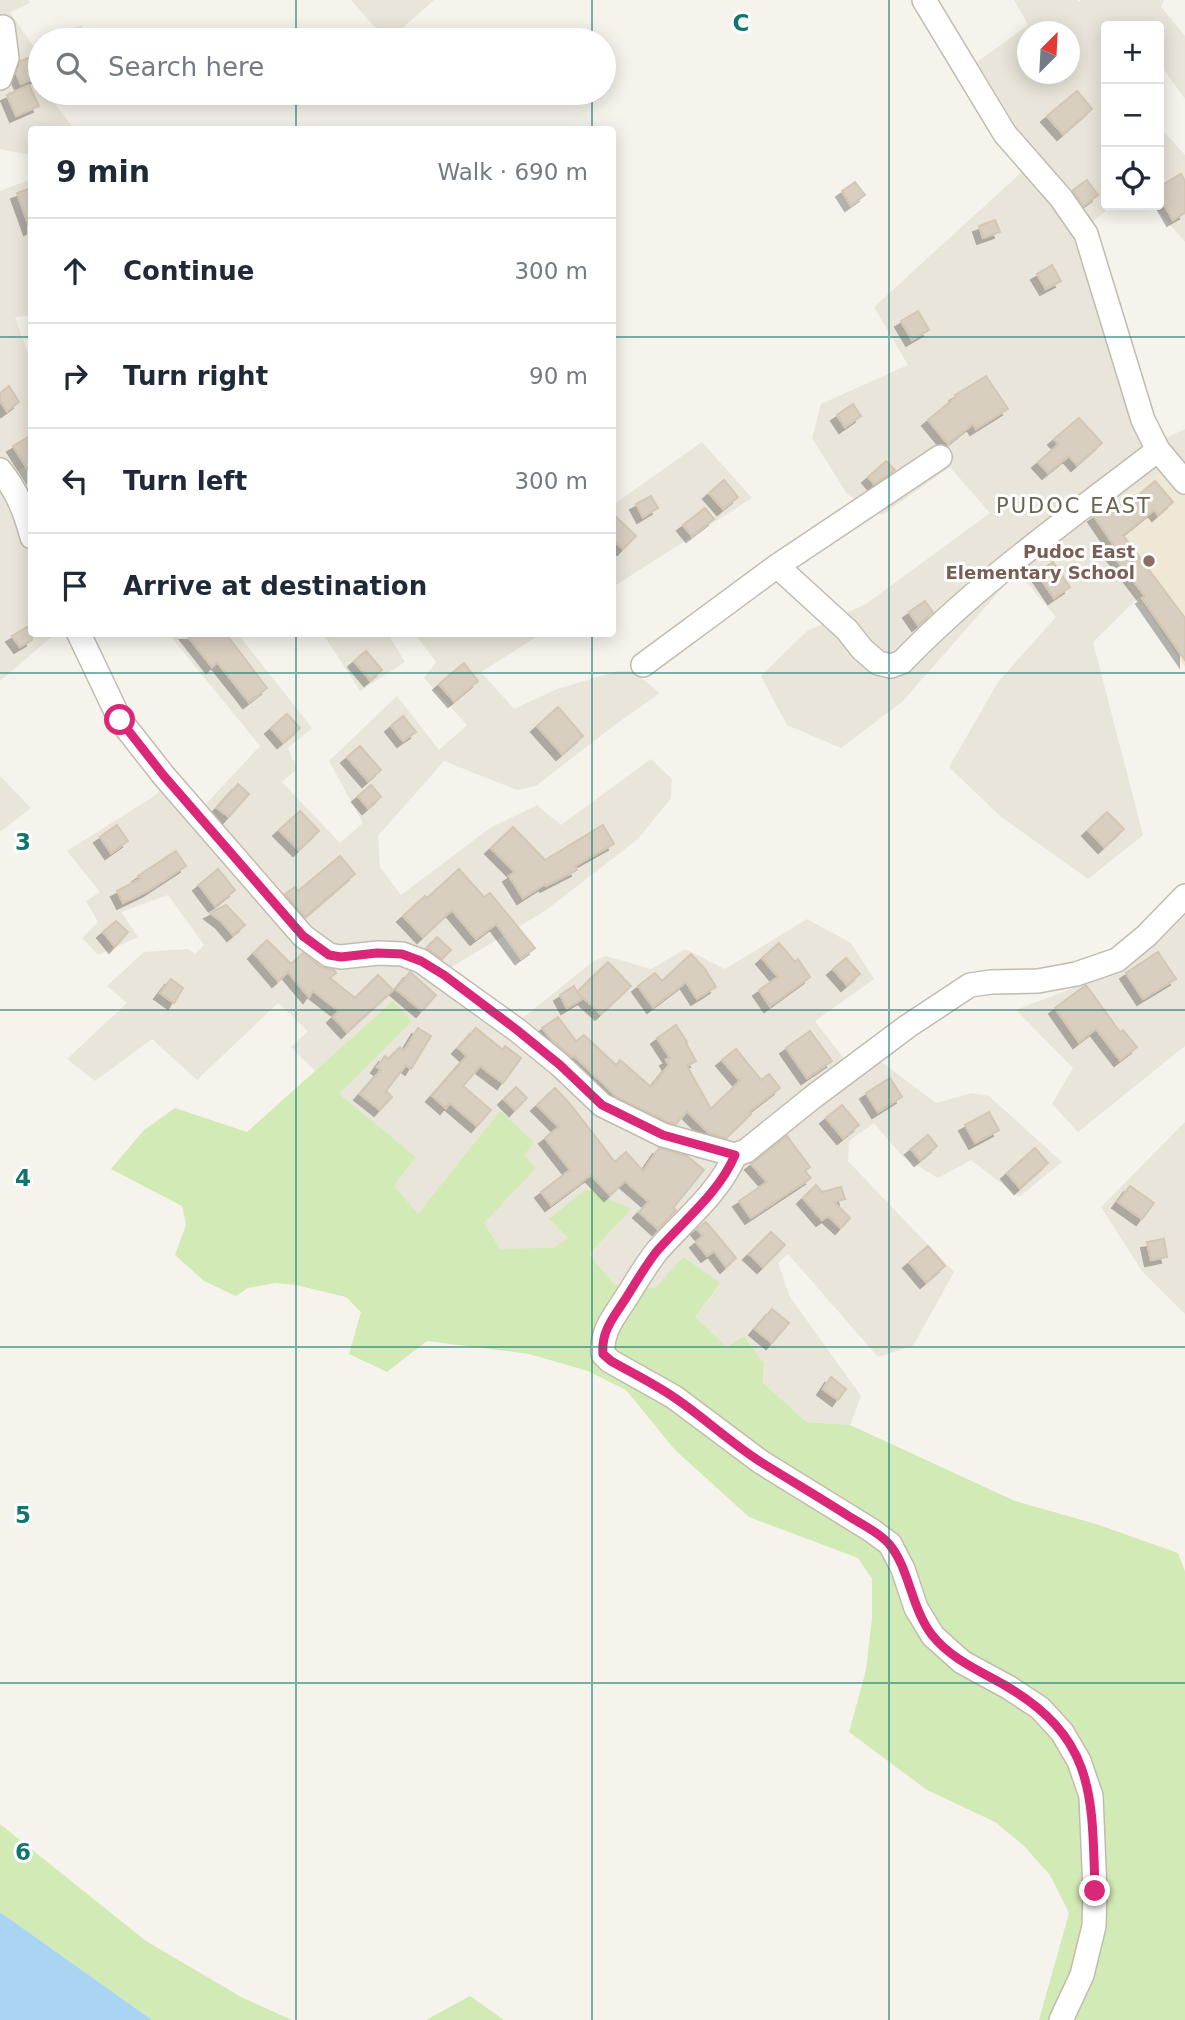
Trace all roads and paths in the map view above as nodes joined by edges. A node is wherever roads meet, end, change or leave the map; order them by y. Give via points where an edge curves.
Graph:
1 (923, 0) edge
2 (3, 27) dead end
3 (0, 78) edge
4 (1158, 450) junction
5 (940, 457) dead end
6 (0, 470) edge
7 (1185, 482) edge
8 (28, 522) edge
9 (777, 566) junction
10 (80, 637) edge
11 (643, 665) dead end
12 (1185, 897) edge
13 (735, 1155) junction
14 (1061, 2020) edge

1 - 4 street via 1005,134 1086,234 1143,420
2 - 3 street via 7,58
4 - 7 street
4 - 9 street via 962,605 902,662 891,666 878,663 862,649
5 - 9 street
6 - 8 street via 14,488
9 - 11 street
10 - 13 street via 120,720 316,947 341,957 402,954 421,961 517,1030 602,1105 663,1135
12 - 13 street via 1117,960 1038,981 970,985 908,1026 759,1142
13 - 14 street via 728,1172 656,1252 606,1329 603,1354 890,1544 916,1608 933,1636 962,1662 1040,1709 1062,1732 1079,1761 1091,1796 1095,1891 1094,1926 1083,1975

